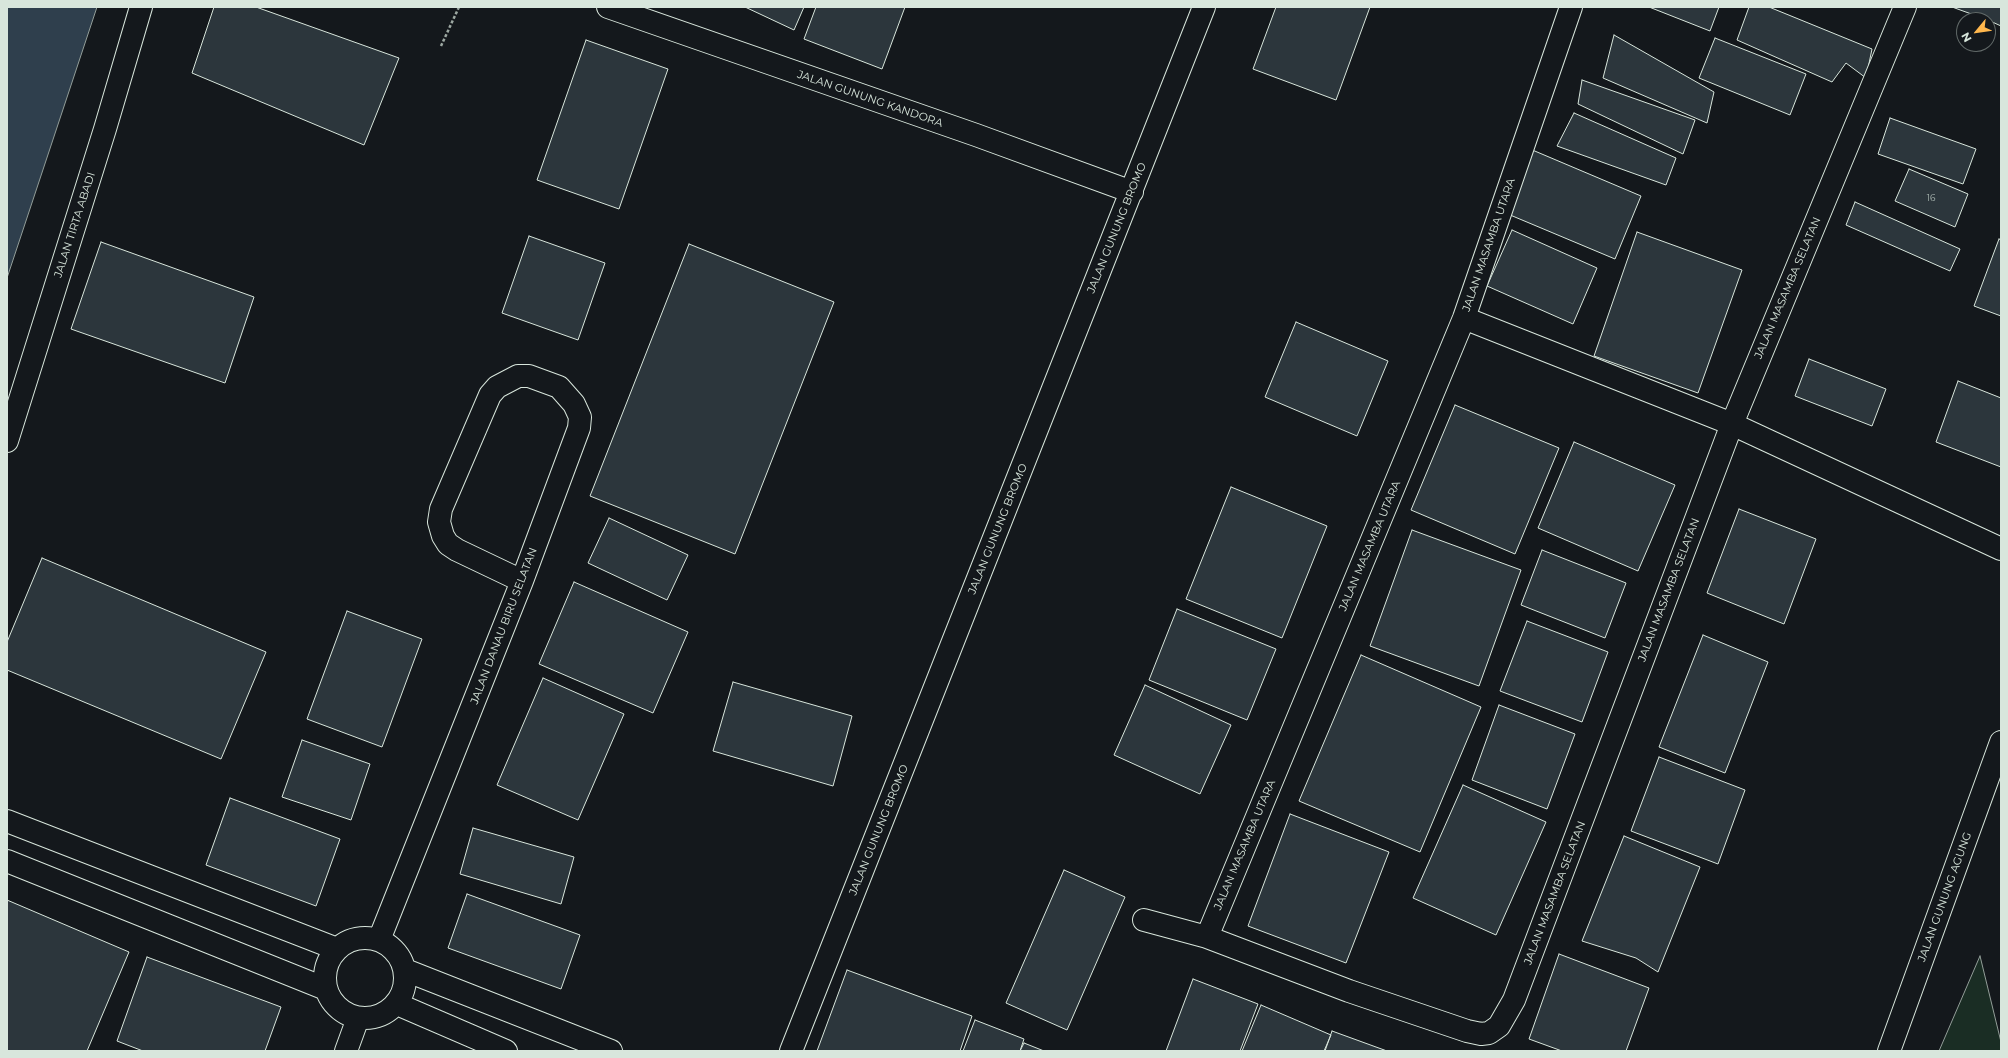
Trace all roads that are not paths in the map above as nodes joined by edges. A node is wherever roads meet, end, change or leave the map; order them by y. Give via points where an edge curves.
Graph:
1 (141, 7) edge
2 (608, 7) edge
3 (1204, 7) edge
4 (1571, 7) edge
5 (1905, 7) edge
6 (1132, 192) junction
7 (1464, 318) junction
8 (1732, 424) junction
9 (7, 441) edge
10 (2001, 549) edge
11 (522, 581) junction
12 (2001, 742) edge
13 (7, 821) edge
14 (7, 861) edge
15 (1144, 920) dead end
16 (1207, 937) junction
17 (379, 940) junction
18 (337, 949) junction
19 (405, 970) junction
20 (326, 989) junction
21 (397, 1004) junction
22 (358, 1018) junction
23 (346, 1051) edge
24 (506, 1051) edge
25 (611, 1051) edge
26 (791, 1051) edge
27 (1889, 1051) edge

1 - 9 street, JALAN TIRTA ABADI via 106,129
2 - 6 street, JALAN GUNUNG KANDORA
3 - 6 street, JALAN GUNUNG BROMO
4 - 7 street, JALAN MASAMBA UTARA
5 - 8 street, JALAN MASAMBA SELATAN
6 - 26 street, JALAN GUNUNG BROMO
7 - 8 street
7 - 16 street, JALAN MASAMBA UTARA
8 - 10 street
8 - 16 street, JALAN MASAMBA SELATAN via 1506,1016 1495,1029 1489,1034 1468,1031 1349,991
11 - 11 street, JALAN DANAU BIRU SELATAN via 579,428 580,417 574,404 559,387 529,376 518,376 497,387 490,395 441,510 439,522 448,544
11 - 17 street, JALAN DANAU BIRU SELATAN
12 - 27 street, JALAN GUNUNG AGUNG
13 - 18 street
14 - 20 street
15 - 16 street
17 - 18 street via 357,938
17 - 19 street via 396,951
18 - 20 street via 330,957 326,968
19 - 21 street via 404,988
19 - 25 street
20 - 22 street via 338,1008
21 - 22 street via 380,1016
21 - 24 street
22 - 23 street

